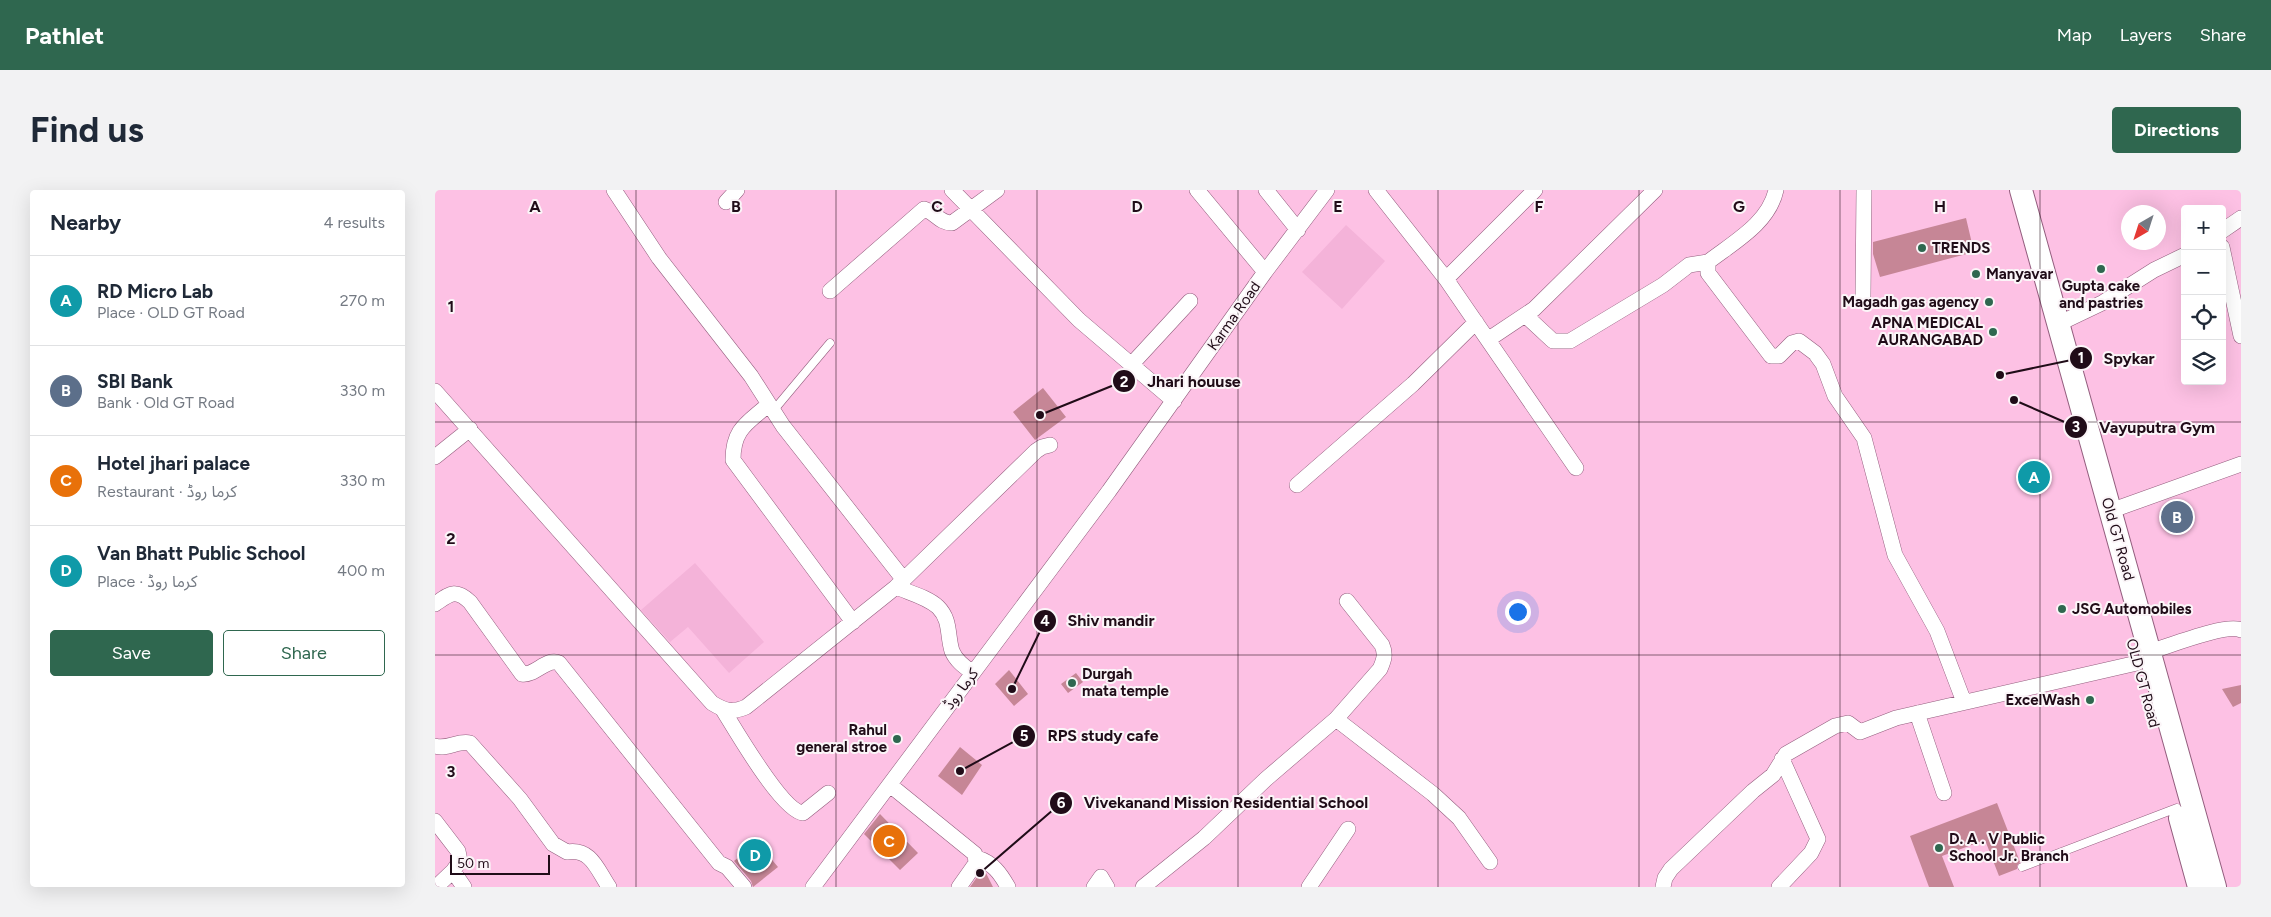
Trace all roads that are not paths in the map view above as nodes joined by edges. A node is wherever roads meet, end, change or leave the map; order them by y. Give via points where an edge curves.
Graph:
1 (614, 190) edge
2 (737, 190) edge
3 (952, 190) edge
4 (997, 190) edge
5 (1197, 190) edge
6 (1266, 190) edge
7 (1327, 190) edge
8 (1376, 190) edge
9 (1535, 190) edge
10 (1776, 190) edge
11 (1863, 190) edge
12 (2008, 190) edge
13 (2021, 190) edge
14 (1654, 191) edge
15 (726, 202) dead end
16 (970, 211) junction
17 (2241, 218) edge
18 (2226, 228) edge
19 (1298, 230) junction
20 (2223, 250) edge
21 (2181, 256) edge
22 (1708, 262) junction
23 (1265, 272) junction
24 (1446, 279) junction
25 (831, 291) dead end
26 (1863, 296) dead end
27 (1191, 301) dead end
28 (1525, 316) junction
29 (1476, 322) junction
30 (2058, 324) junction
31 (2241, 336) edge
32 (1489, 339) junction
33 (830, 343) dead end
34 (1131, 365) junction
35 (435, 391) edge
36 (1174, 401) junction
37 (771, 407) junction
38 (470, 429) junction
39 (1050, 445) dead end
40 (435, 457) edge
41 (2241, 464) edge
42 (1576, 468) dead end
43 (1297, 485) dead end
44 (1109, 491) joint
45 (2110, 511) junction
46 (900, 584) junction
47 (1347, 601) dead end
48 (435, 604) edge
49 (853, 622) junction
50 (2241, 630) edge
51 (2143, 658) junction
52 (973, 673) junction
53 (1964, 702) junction
54 (723, 710) junction
55 (1917, 714) junction
56 (1336, 719) junction
57 (435, 746) edge
58 (1782, 759) junction
59 (889, 785) junction
60 (828, 793) dead end
61 (1944, 793) dead end
62 (2177, 808) junction
63 (435, 822) edge
64 (1348, 829) dead end
65 (977, 858) junction
66 (1490, 862) dead end
67 (2022, 867) dead end
68 (453, 871) junction
69 (436, 887) edge
70 (464, 887) edge
71 (609, 887) edge
72 (744, 887) edge
73 (813, 887) edge
74 (959, 887) edge
75 (1008, 887) edge
76 (1094, 887) edge
77 (1107, 887) edge
78 (1143, 887) edge
79 (1309, 887) edge
80 (1663, 887) edge
81 (1779, 887) edge
82 (2199, 887) edge
83 (2215, 887) edge

1 - 37 street via 659,258 751,376
2 - 15 street
3 - 16 street
4 - 16 street
5 - 23 street
6 - 19 street
7 - 19 street, Karma Road
8 - 24 street
9 - 24 street
10 - 22 street via 1773,202 1756,225
11 - 26 street
12 - 51 main road, OLD GT Road
13 - 30 main road, Old GT Road
14 - 28 street
16 - 25 street via 952,223 941,221 924,209
16 - 34 street via 1079,320
17 - 18 street
19 - 23 street, Karma Road
20 - 31 street
21 - 30 street via 2108,300
22 - 28 street via 1689,265 1663,285 1570,341 1553,341
22 - 53 street via 1708,273 1771,356 1779,356 1792,343 1799,341 1815,352 1823,364 1835,396 1864,438 1895,555 1937,631
23 - 36 street, Karma Road
24 - 29 street
27 - 34 street
28 - 32 street
29 - 32 street
29 - 43 street via 1413,384
30 - 45 main road, Old GT Road
32 - 42 street
33 - 37 lane
34 - 36 street
35 - 38 street
36 - 44 street, Karma Road
37 - 46 street
37 - 49 street via 739,431 733,445 733,460
38 - 40 street
38 - 54 street via 712,704
39 - 46 street via 1036,451
41 - 45 street
44 - 52 street, کرما روڈ
45 - 51 main road, Old GT Road
46 - 49 street
46 - 52 street via 939,608 949,627 952,651
47 - 56 street via 1385,652 1380,669
48 - 72 street via 453,593 463,596 522,674 551,662 559,663 719,863 727,867
49 - 54 street via 746,707 735,712
50 - 51 street via 2209,633
51 - 53 street
51 - 62 main road, OLD GT Road
51 - 83 main road, Old GT Road
52 - 59 street, کرما روڈ
53 - 55 street
54 - 60 street via 767,779 793,809 803,812
55 - 58 street via 1896,718 1860,732 1848,723 1835,726
55 - 61 street
56 - 66 street via 1459,818
56 - 78 street via 1204,838
57 - 71 street via 470,743 520,799 553,844 567,852 577,850 588,855
58 - 80 street via 1773,775 1671,869
58 - 81 street via 1818,838 1811,853
59 - 65 street via 966,845
59 - 73 street, کرما روڈ
62 - 67 lane
62 - 82 main road, OLD GT Road
63 - 68 street via 458,851 460,861
64 - 79 street
65 - 74 street
65 - 75 street via 995,868
68 - 69 street
68 - 70 street
76 - 77 street via 1101,877

